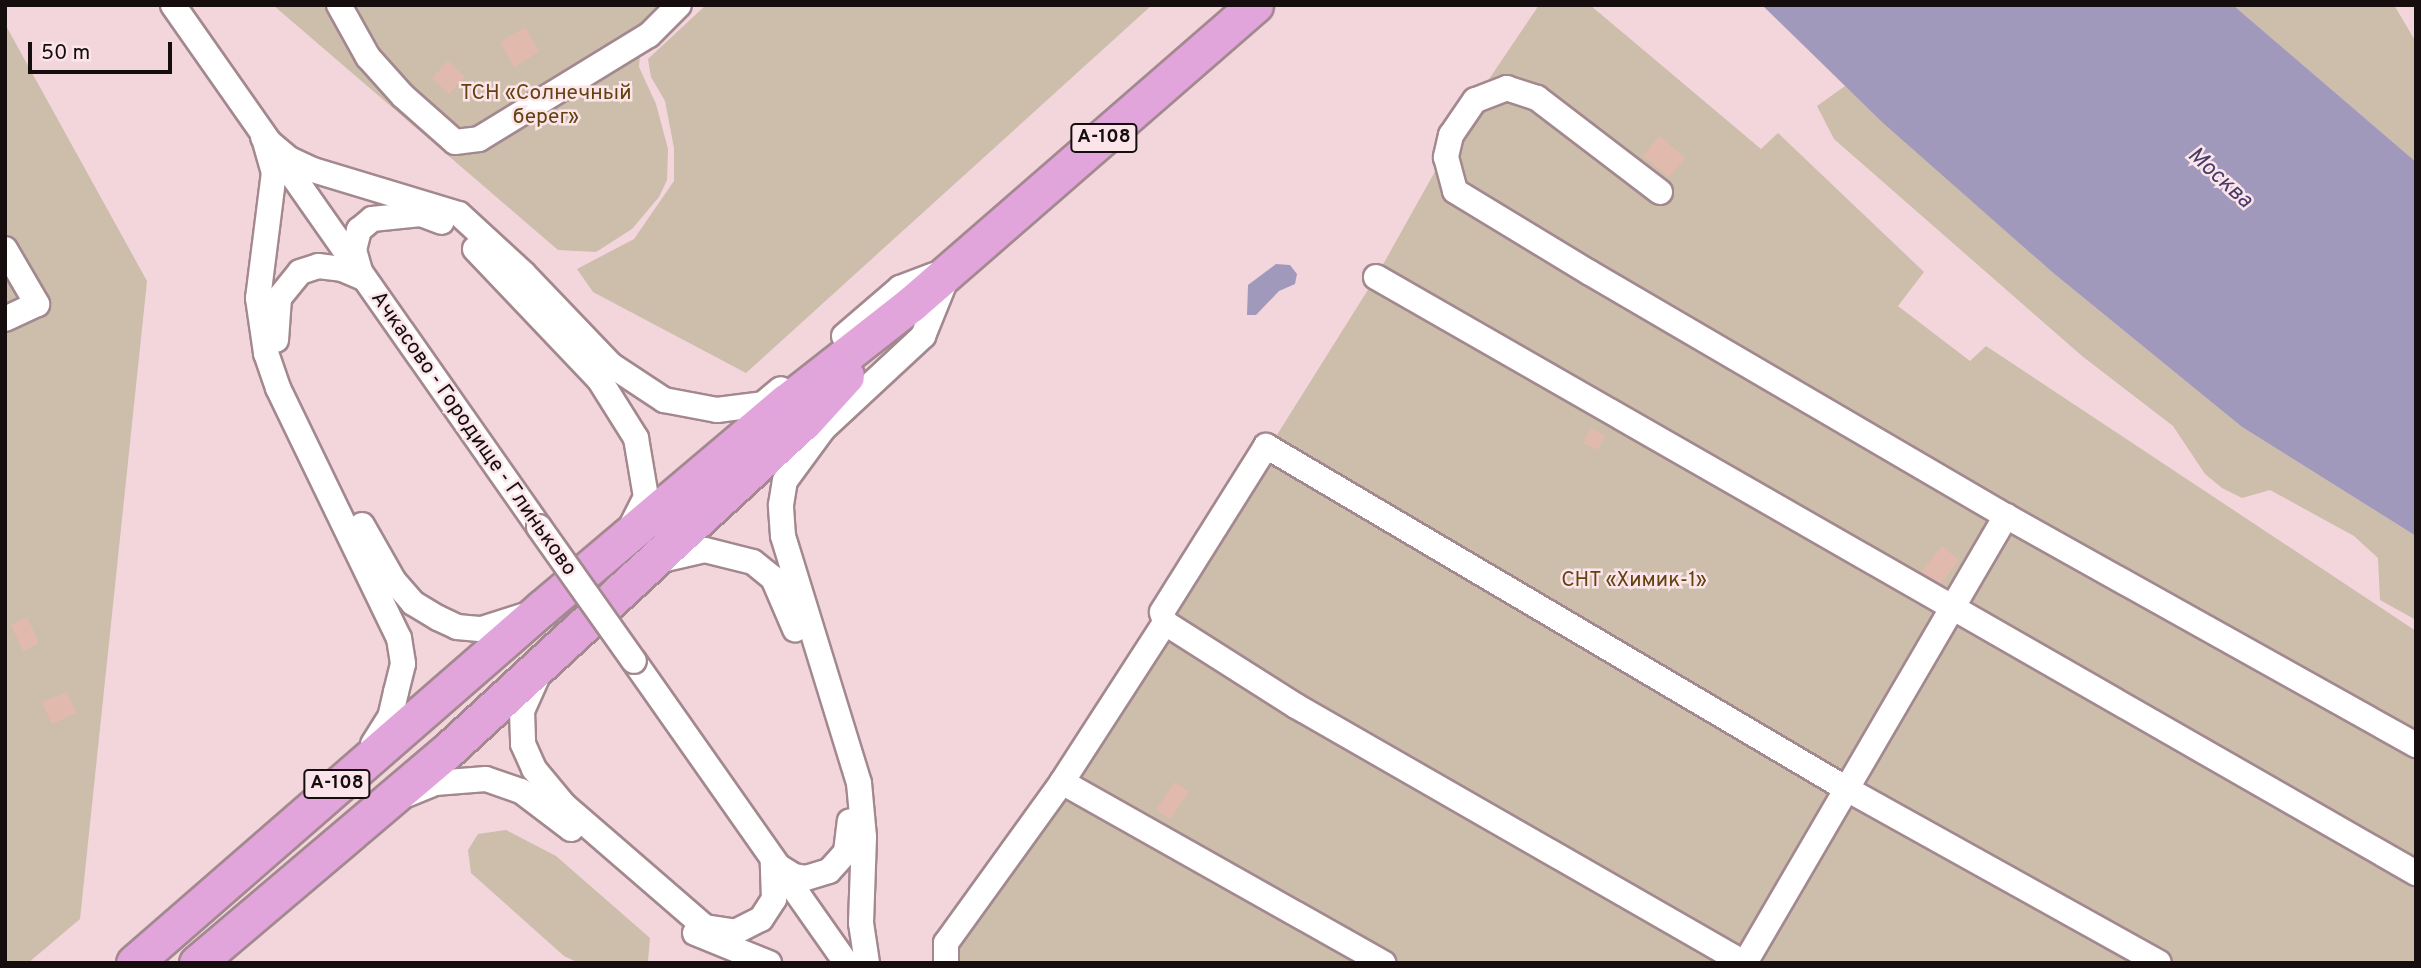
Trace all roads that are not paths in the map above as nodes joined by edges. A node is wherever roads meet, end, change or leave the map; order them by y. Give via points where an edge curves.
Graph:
1 (173, 5) edge
2 (339, 5) edge
3 (678, 5) edge
4 (1255, 5) edge
5 (263, 137) junction
6 (1660, 192) dead end
7 (5, 249) edge
8 (951, 268) junction
9 (1376, 277) dead end
10 (363, 278) junction
11 (911, 304) junction
12 (5, 320) edge
13 (2006, 516) junction
14 (611, 551) junction
15 (646, 566) junction
16 (543, 607) junction
17 (1952, 607) junction
18 (1165, 623) junction
19 (562, 642) junction
20 (2416, 745) edge
21 (359, 765) junction
22 (1062, 782) junction
23 (1845, 788) junction
24 (391, 800) junction
25 (774, 863) junction
26 (2416, 873) edge
27 (134, 963) edge
28 (197, 963) edge
29 (769, 963) edge
30 (846, 963) edge
31 (867, 963) edge
32 (946, 963) edge
33 (1383, 963) edge
34 (1745, 963) edge
35 (2159, 963) edge

1 - 5 street, Ачкасово - Городище - Глиньково
2 - 3 street via 368,57 455,142 479,139 649,35
4 - 8 highway, А-108
5 - 8 street via 289,159 313,170 459,214 611,365 664,400 716,410 763,404 900,288
5 - 10 street, Ачкасово - Городище - Глиньково
5 - 21 street via 274,172 258,298 266,354 278,388 399,638 403,664 390,717
6 - 13 street via 1537,98 1507,88 1475,100 1451,135 1446,158 1455,191
7 - 12 street via 37,304
8 - 11 highway, А-108
8 - 31 street via 923,335 823,429 785,481 781,505 783,536 859,783 864,837 861,923
9 - 17 street
10 - 14 street via 354,250 359,230 372,219 421,214 453,226 599,379 636,438 644,464 646,497 634,523
10 - 16 street via 318,266 300,272 279,298 275,313 274,336 283,360 342,489 394,581 413,603 438,618 457,627 482,629
10 - 25 street, Ачкасово - Городище - Глиньково, bridge
11 - 14 highway, А-108 via 786,402
11 - 15 highway, А-108 via 805,421
13 - 17 street
13 - 20 street
14 - 16 highway, А-108
15 - 19 highway, А-108
15 - 25 street via 679,553 724,552 753,562 773,578 785,599 848,788 850,840 840,863 817,876 794,876
16 - 21 highway, А-108
17 - 23 street
17 - 26 street
18 - 22 street
18 - 23 street via 1162,612 1266,446
18 - 34 street via 1296,706
19 - 24 highway, А-108
19 - 25 street via 531,685 522,711 523,744 534,769 564,805 705,927 751,927 769,911 777,886
21 - 27 highway, А-108
22 - 32 street via 946,943
22 - 33 street
23 - 34 street
23 - 35 street
24 - 28 highway, А-108
24 - 29 street via 466,778 486,779 521,791 567,825 676,921 704,940
25 - 30 street, Ачкасово - Городище - Глиньково

